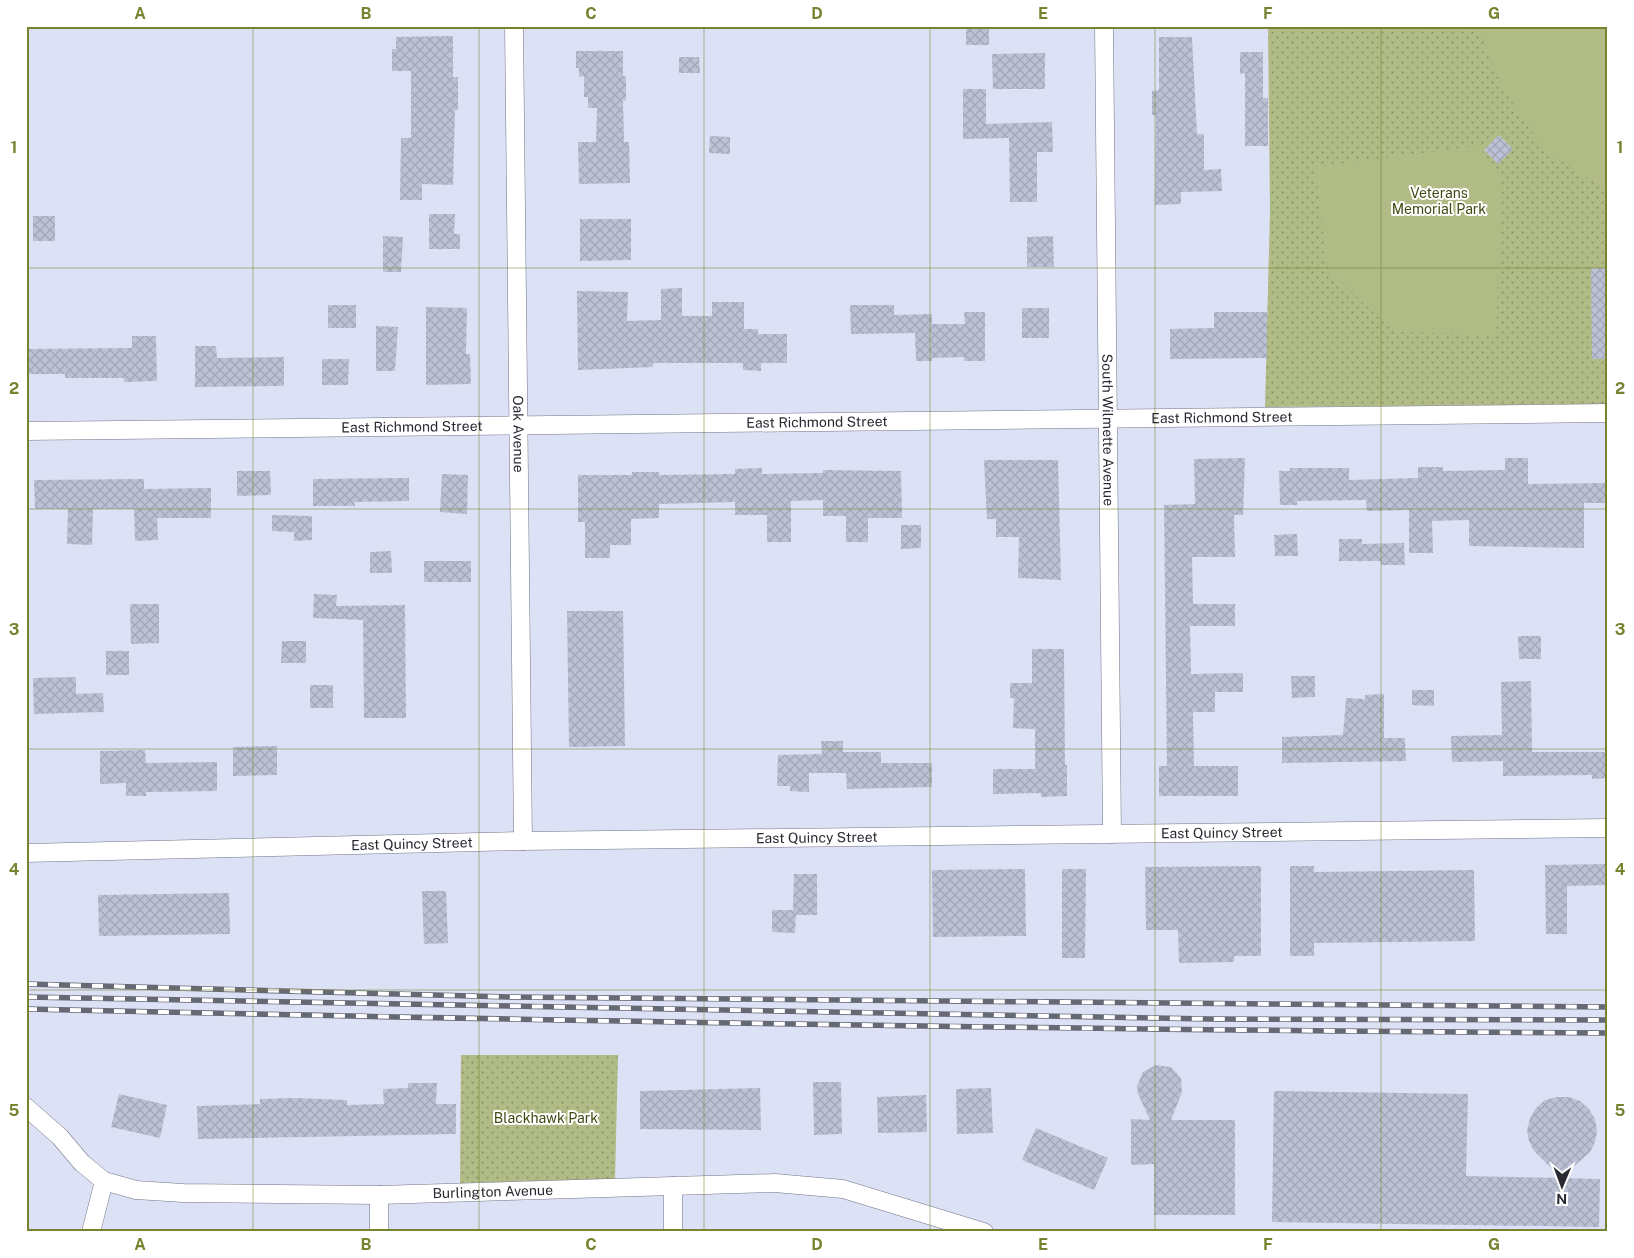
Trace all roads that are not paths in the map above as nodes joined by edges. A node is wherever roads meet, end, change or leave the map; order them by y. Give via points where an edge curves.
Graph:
1 (514, 26) edge
2 (1104, 26) edge
3 (1608, 413) edge
4 (1108, 419) junction
5 (518, 426) junction
6 (26, 431) edge
7 (1608, 828) edge
8 (1112, 834) junction
9 (523, 841) junction
10 (26, 853) edge
11 (26, 1107) edge
12 (104, 1181) junction
13 (673, 1186) junction
14 (379, 1195) junction
15 (979, 1231) edge
16 (91, 1232) edge
17 (379, 1232) edge
18 (673, 1232) edge

1 - 5 street, Oak Avenue
2 - 4 street, South Wilmette Avenue
3 - 4 street, East Richmond Street
4 - 5 street, East Richmond Street
4 - 8 street, South Wilmette Avenue
5 - 6 street, East Richmond Street
5 - 9 street, Oak Avenue
7 - 8 street, East Quincy Street
8 - 9 street, East Quincy Street
9 - 10 street, East Quincy Street
11 - 12 street, Burlington Avenue
12 - 14 street, Burlington Avenue via 136,1190 183,1193
12 - 16 street
13 - 14 street, Burlington Avenue
13 - 15 street, Burlington Avenue via 775,1182 843,1189
13 - 18 street
14 - 17 street

